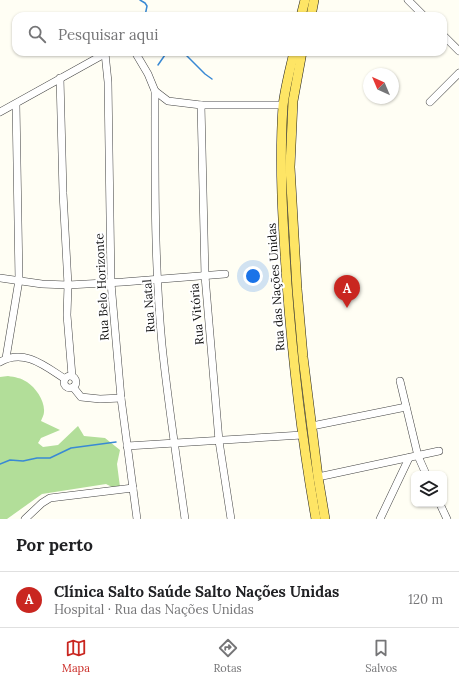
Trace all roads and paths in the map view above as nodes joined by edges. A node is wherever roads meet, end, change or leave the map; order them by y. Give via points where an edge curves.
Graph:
1 (305, 0) edge
2 (314, 0) edge
3 (408, 0) edge
4 (302, 12) edge
5 (311, 12) edge
6 (420, 12) edge
7 (447, 39) edge
8 (459, 51) edge
9 (101, 56) edge
10 (107, 56) edge
11 (137, 56) edge
12 (293, 56) edge
13 (301, 56) edge
14 (459, 73) edge
15 (60, 78) junction
16 (155, 91) junction
17 (430, 102) dead end
18 (16, 104) junction
19 (201, 105) junction
20 (284, 105) junction
21 (0, 112) edge
22 (282, 155) junction
23 (290, 167) junction
24 (225, 274) dead end
25 (205, 276) junction
26 (0, 278) edge
27 (19, 280) junction
28 (158, 280) junction
29 (111, 283) junction
30 (68, 285) junction
31 (293, 356) junction
32 (303, 357) junction
33 (3, 360) edge
34 (69, 377) junction
35 (400, 381) dead end
36 (121, 398) junction
37 (406, 407) junction
38 (312, 426) junction
39 (302, 435) junction
40 (219, 441) junction
41 (175, 444) junction
42 (127, 446) junction
43 (439, 451) dead end
44 (418, 456) junction
45 (409, 458) junction
46 (425, 471) edge
47 (318, 477) junction
48 (133, 488) junction
49 (441, 507) edge
50 (25, 519) edge
51 (137, 519) edge
52 (185, 519) edge
53 (231, 519) edge
54 (316, 519) edge
55 (325, 519) edge
56 (380, 519) edge
57 (447, 519) edge

1 - 4 main road
2 - 5 main road
3 - 6 street
7 - 8 street
9 - 15 street
10 - 29 street, Rua Belo Horizonte
11 - 16 street
12 - 20 main road, Rua das Nações Unidas
13 - 23 main road, Rua das Nações Unidas via 293,101
14 - 17 street
15 - 18 street
15 - 30 street
16 - 19 street via 168,101
16 - 28 street, Rua Natal
18 - 21 street
18 - 27 street
19 - 20 street
19 - 25 street, Rua Vitória
20 - 22 main road, Rua das Nações Unidas
22 - 23 main road via 284,150 288,150
22 - 31 main road, Rua das Nações Unidas via 283,230
23 - 32 main road, Rua das Nações Unidas
24 - 25 street
25 - 28 street
25 - 40 street, Rua Vitória
26 - 27 street
27 - 30 street
27 - 33 street
28 - 29 street
28 - 41 street, Rua Natal via 162,345
29 - 30 street
29 - 36 street, Rua Belo Horizonte
30 - 34 street
31 - 32 main road
31 - 39 main road, Rua das Nações Unidas
32 - 38 main road, Rua das Nações Unidas
33 - 34 street via 17,356 31,358
34 - 36 street via 76,381 72,387 81,397
35 - 37 street
36 - 42 street, Rua Belo Horizonte
37 - 38 street
37 - 44 street
38 - 47 main road, Rua das Nações Unidas
39 - 40 street
39 - 54 main road, Rua das Nações Unidas
40 - 41 street
40 - 53 street, Rua Vitória
41 - 42 street
41 - 52 street, Rua Natal
42 - 48 street, Rua Belo Horizonte
43 - 44 street
44 - 45 street
44 - 46 street
45 - 47 street
45 - 56 street
47 - 55 main road, Rua das Nações Unidas
48 - 50 street via 50,498
48 - 51 street, Rua Belo Horizonte
49 - 57 street

